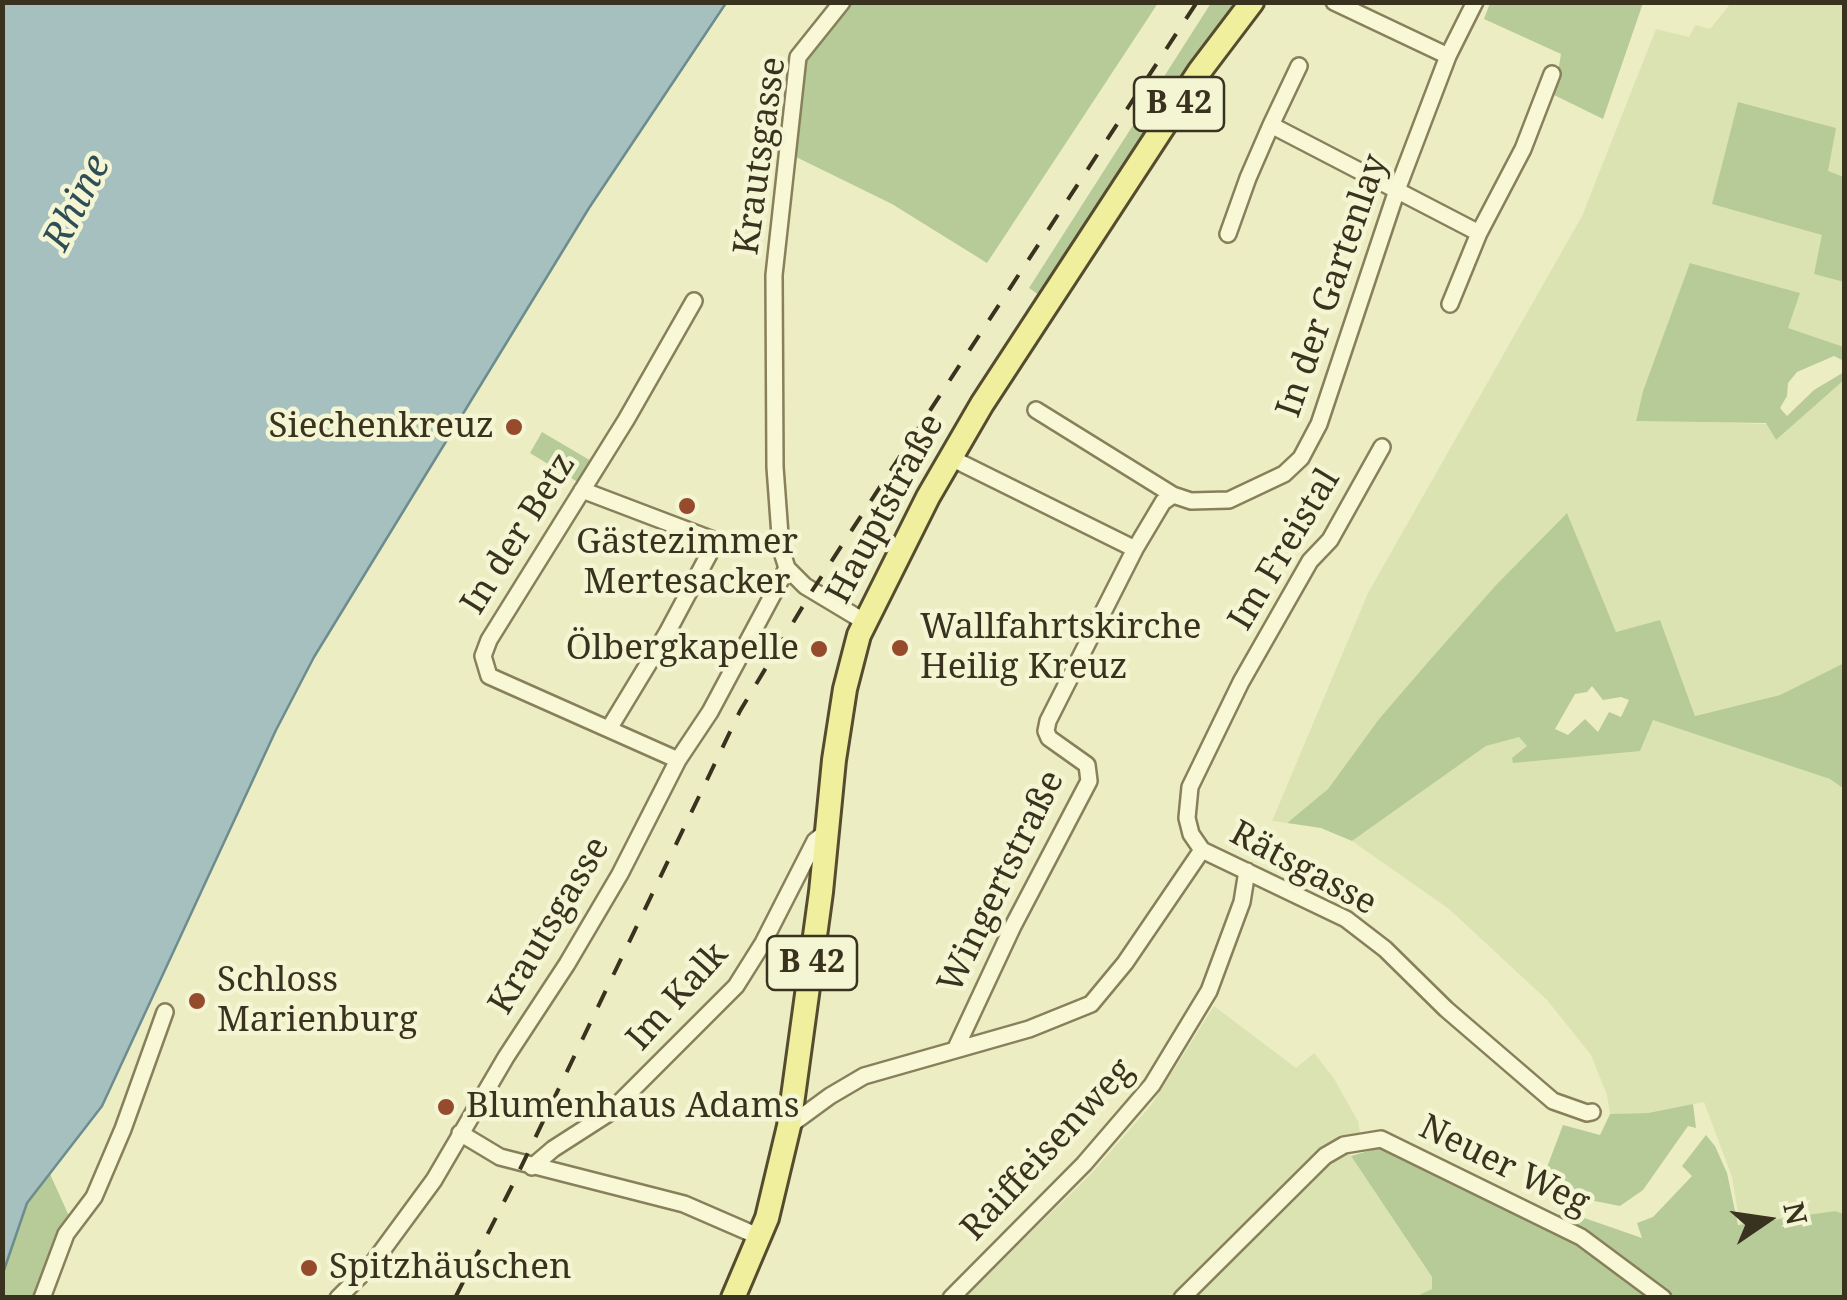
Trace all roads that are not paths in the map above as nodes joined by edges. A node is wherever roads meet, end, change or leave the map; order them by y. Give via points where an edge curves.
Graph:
1 (842, 2) edge
2 (1252, 2) edge
3 (1334, 2) edge
4 (1475, 2) edge
5 (1448, 56) junction
6 (1299, 66) dead end
7 (1552, 74) dead end
8 (1271, 125) junction
9 (1397, 190) junction
10 (1479, 233) junction
11 (1228, 234) dead end
12 (694, 302) dead end
13 (1450, 304) dead end
14 (1036, 410) dead end
15 (1382, 446) dead end
16 (951, 458) junction
17 (582, 490) junction
18 (1173, 495) junction
19 (1135, 549) junction
20 (787, 568) junction
21 (866, 622) junction
22 (610, 727) junction
23 (678, 760) junction
24 (826, 832) junction
25 (1202, 850) junction
26 (1247, 871) junction
27 (165, 1012) dead end
28 (956, 1048) junction
29 (1592, 1112) dead end
30 (789, 1126) junction
31 (460, 1133) junction
32 (532, 1167) junction
33 (760, 1237) junction
34 (42, 1298) edge
35 (338, 1298) edge
36 (733, 1298) edge
37 (951, 1298) edge
38 (1182, 1298) edge
39 (1663, 1298) edge

1 - 20 street, Krautsgasse via 798,57 776,258 775,468
2 - 16 main road, Hauptstraße / B 42 via 1198,72
3 - 5 street
4 - 5 street, In der Gartenlay
5 - 9 street, In der Gartenlay
6 - 8 street
7 - 10 street
8 - 9 street
8 - 11 street
9 - 10 street
9 - 18 street, In der Gartenlay via 1320,424 1301,458 1284,474 1229,500
10 - 13 street
12 - 17 street, In der Betz
14 - 18 street
15 - 25 street, Im Freistal via 1251,665 1190,787 1187,818
16 - 19 street
16 - 21 main road, Hauptstraße / B 42
17 - 22 street, In der Betz via 489,640 484,668 489,676
17 - 22 street via 716,542
18 - 19 street, Wingertstraße
19 - 28 street, Wingertstraße via 1046,731 1090,770 1085,790
20 - 21 street
20 - 23 street, Krautsgasse
21 - 24 main road, Hauptstraße / B 42 via 845,689
22 - 23 street, In der Betz
23 - 31 street, Krautsgasse via 620,874
24 - 30 main road, Hauptstraße / B 42
24 - 32 street, Im Kalk via 736,986 610,1113
25 - 26 street, Rätsgasse
25 - 28 street, Rätsgasse via 1090,1004
26 - 29 street, Rätsgasse via 1346,919 1553,1101
26 - 37 street, Raiffeisenweg via 1210,991 1152,1085
27 - 34 street via 94,1197 66,1234
28 - 30 street, Rätsgasse via 864,1076
30 - 33 main road, Hauptstraße / B 42
31 - 32 street
31 - 35 street, Krautsgasse via 388,1244
32 - 33 street via 684,1204
33 - 36 main road, Hauptstraße / B 42
38 - 39 street, Neuer Weg via 1325,1156 1344,1145 1381,1139 1582,1237

